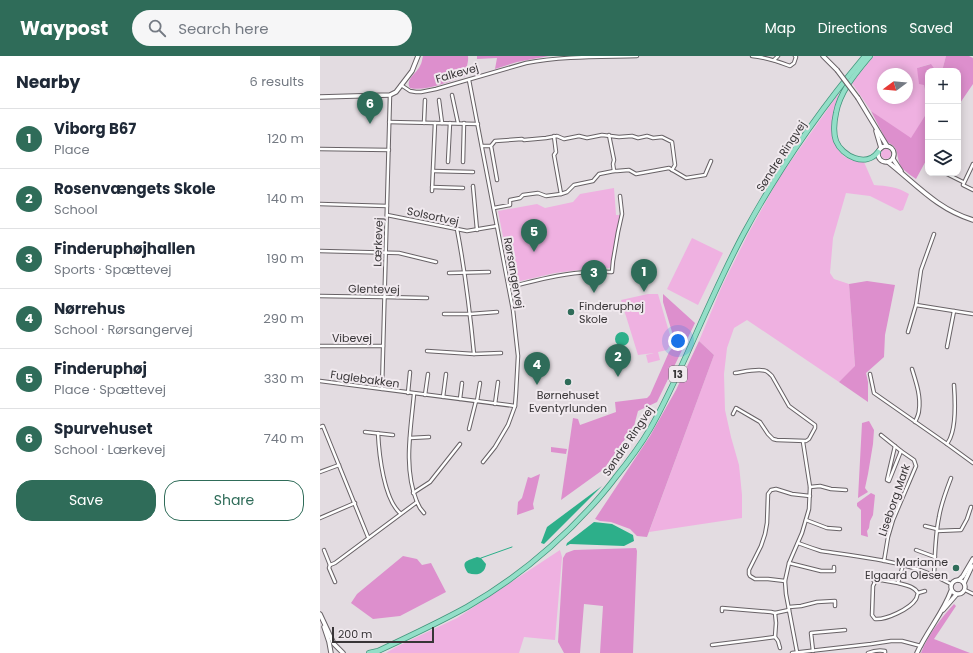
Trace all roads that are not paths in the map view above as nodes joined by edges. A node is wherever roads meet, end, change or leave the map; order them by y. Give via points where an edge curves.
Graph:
1 (418, 56) edge
2 (637, 56) edge
3 (752, 56) edge
4 (778, 56) edge
5 (795, 56) edge
6 (824, 56) edge
7 (865, 56) edge
8 (870, 56) edge
9 (774, 60) junction
10 (469, 80) junction
11 (401, 85) junction
12 (390, 94) junction
13 (452, 95) dead end
14 (320, 97) edge
15 (424, 100) dead end
16 (439, 100) dead end
17 (389, 122) junction
18 (424, 122) junction
19 (435, 123) junction
20 (442, 123) junction
21 (450, 123) junction
22 (458, 123) junction
23 (464, 123) junction
24 (478, 124) junction
25 (875, 126) junction
26 (609, 135) junction
27 (554, 136) junction
28 (482, 146) junction
29 (491, 146) junction
30 (887, 146) junction
31 (320, 149) edge
32 (389, 150) junction
33 (880, 150) junction
34 (894, 159) junction
35 (711, 161) dead end
36 (448, 162) dead end
37 (463, 162) dead end
38 (888, 162) junction
39 (973, 164) edge
40 (672, 170) junction
41 (433, 171) junction
42 (614, 171) junction
43 (473, 172) dead end
44 (903, 174) junction
45 (951, 176) edge
46 (497, 180) dead end
47 (963, 182) junction
48 (473, 186) dead end
49 (463, 188) dead end
50 (973, 190) edge
51 (561, 194) junction
52 (620, 196) dead end
53 (320, 204) edge
54 (387, 206) junction
55 (494, 208) junction
56 (387, 214) junction
57 (973, 220) edge
58 (497, 226) junction
59 (457, 229) junction
60 (477, 230) junction
61 (934, 234) dead end
62 (320, 252) edge
63 (386, 253) junction
64 (436, 262) dead end
65 (489, 272) dead end
66 (450, 273) dead end
67 (465, 273) junction
68 (509, 288) junction
69 (320, 296) edge
70 (384, 296) junction
71 (427, 298) dead end
72 (916, 305) junction
73 (954, 311) junction
74 (497, 312) dead end
75 (444, 314) dead end
76 (470, 314) junction
77 (973, 314) edge
78 (908, 332) dead end
79 (320, 346) edge
80 (383, 346) junction
81 (948, 347) dead end
82 (427, 351) dead end
83 (501, 353) dead end
84 (474, 354) junction
85 (912, 369) dead end
86 (410, 372) dead end
87 (735, 373) dead end
88 (428, 374) dead end
89 (446, 374) dead end
90 (870, 374) dead end
91 (320, 381) edge
92 (498, 382) dead end
93 (462, 383) dead end
94 (480, 383) dead end
95 (954, 385) dead end
96 (382, 389) junction
97 (408, 393) junction
98 (414, 394) junction
99 (425, 395) junction
100 (443, 397) junction
101 (460, 399) junction
102 (477, 401) junction
103 (495, 404) junction
104 (515, 406) junction
105 (733, 414) dead end
106 (915, 422) junction
107 (320, 427) edge
108 (469, 430) dead end
109 (365, 432) dead end
110 (378, 433) junction
111 (393, 435) dead end
112 (881, 435) dead end
113 (429, 437) dead end
114 (410, 438) junction
115 (803, 442) junction
116 (460, 444) dead end
117 (947, 444) junction
118 (895, 446) junction
119 (901, 451) junction
120 (483, 462) dead end
121 (973, 463) edge
122 (339, 465) junction
123 (320, 472) edge
124 (951, 478) dead end
125 (810, 487) junction
126 (846, 490) dead end
127 (413, 493) junction
128 (810, 496) junction
129 (417, 502) junction
130 (355, 504) junction
131 (971, 507) dead end
132 (400, 513) junction
133 (424, 513) dead end
134 (320, 518) edge
135 (806, 520) junction
136 (925, 526) dead end
137 (840, 529) dead end
138 (937, 530) junction
139 (368, 537) junction
140 (798, 543) junction
141 (324, 550) dead end
142 (916, 550) dead end
143 (935, 557) junction
144 (973, 560) edge
145 (884, 561) junction
146 (789, 563) junction
147 (973, 563) edge
148 (903, 564) junction
149 (330, 565) junction
150 (834, 567) dead end
151 (869, 575) dead end
152 (934, 576) junction
153 (959, 580) junction
154 (785, 581) junction
155 (335, 582) dead end
156 (875, 582) junction
157 (898, 583) junction
158 (964, 583) junction
159 (951, 584) junction
160 (965, 590) junction
161 (951, 591) junction
162 (925, 592) dead end
163 (918, 593) junction
164 (973, 594) edge
165 (956, 595) junction
166 (835, 606) dead end
167 (789, 608) junction
168 (722, 611) dead end
169 (941, 612) junction
170 (775, 613) junction
171 (320, 614) edge
172 (323, 621) junction
173 (846, 630) dead end
174 (774, 637) junction
175 (712, 645) dead end
176 (921, 646) junction
177 (780, 648) dead end
178 (813, 651) junction
179 (824, 651) edge
180 (377, 652) edge
181 (797, 652) edge
182 (331, 653) edge
183 (343, 653) edge
184 (369, 653) edge
185 (792, 653) edge
186 (868, 653) edge
187 (885, 653) edge
188 (918, 653) edge

1 - 11 street via 412,71
2 - 10 street, Falkevej via 541,60
3 - 9 street
4 - 9 street
5 - 9 street via 794,63 790,66
6 - 25 street, bridge via 858,98
7 - 180 main road, Søndre Ringvej / 13 via 818,116 767,192 741,239 669,394 650,429 600,498 568,531 502,585 468,606
8 - 33 main road via 841,96 835,114 834,130 838,144 850,156 866,159 876,156
10 - 11 street, Falkevej via 421,92 410,91
10 - 24 street, Rørsangervej
11 - 12 street via 396,92
12 - 14 street
12 - 17 street, Lærkevej
13 - 22 street
15 - 18 street
16 - 20 street
17 - 18 street
17 - 32 street, Lærkevej
18 - 19 street
19 - 20 street
19 - 41 street
20 - 21 street
21 - 22 street
21 - 36 street
22 - 23 street
23 - 24 street
23 - 37 street
24 - 28 street, Rørsangervej
25 - 30 street
25 - 33 street
26 - 27 street via 564,139
26 - 40 street via 662,137 672,142 675,165
26 - 42 street
27 - 29 street via 495,141
27 - 51 street via 554,155
28 - 29 street
28 - 55 street, Rørsangervej
29 - 46 street
30 - 33 street
30 - 34 street via 894,150
31 - 32 street
32 - 54 street, Lærkevej
33 - 38 street via 879,158
34 - 38 street
34 - 44 street
35 - 40 street via 704,175 686,178
38 - 44 street
39 - 47 street
40 - 42 street via 669,168 636,174 629,170
41 - 43 street
41 - 49 street via 432,189
42 - 51 street via 599,174 593,181 574,184 567,192
44 - 57 street via 935,201
45 - 47 street
47 - 50 street via 962,185
48 - 60 street, Solsortvej
51 - 55 street via 523,195 510,200 510,205
52 - 68 street via 622,214 612,272 575,273
53 - 54 street
54 - 56 street, Lærkevej
55 - 58 street, Rørsangervej
56 - 59 street, Solsortvej
56 - 63 street, Lærkevej
58 - 60 street, Solsortvej
58 - 68 street, Rørsangervej
59 - 60 street, Solsortvej
59 - 67 street
61 - 72 street via 921,270
62 - 63 street
63 - 64 street via 398,253
63 - 70 street, Lærkevej
65 - 67 street
66 - 67 street
67 - 76 street
68 - 104 street, Rørsangervej via 518,356
69 - 70 street, Glentevej
70 - 71 street, Glentevej
70 - 80 street, Lærkevej
72 - 73 street
72 - 78 street
73 - 77 street
73 - 81 street
74 - 76 street
75 - 76 street
76 - 84 street
79 - 80 street, Vibevej
80 - 96 street, Lærkevej
82 - 84 street
83 - 84 street
85 - 106 street via 919,402
86 - 97 street, Fuglebakken
87 - 115 street via 760,370 772,376 789,406 815,425 809,439
88 - 99 street
89 - 100 street
90 - 106 street via 874,393
91 - 96 street, Fuglebakken
92 - 103 street
93 - 101 street
94 - 102 street
95 - 117 street via 954,422
96 - 97 street, Fuglebakken
97 - 98 street, Fuglebakken
98 - 99 street, Fuglebakken
98 - 114 street
99 - 100 street, Fuglebakken
100 - 101 street, Fuglebakken
101 - 102 street, Fuglebakken
102 - 103 street, Fuglebakken
102 - 108 street
103 - 104 street, Fuglebakken
104 - 120 street, Rørsangervej via 508,425
105 - 115 street via 736,408 757,419 768,434 777,440
106 - 117 street
107 - 122 street via 323,426
109 - 110 street
110 - 111 street
110 - 132 street via 378,449 385,481 395,509
112 - 118 street, Liseborg Mark
113 - 114 street
114 - 127 street
115 - 125 street
116 - 127 street via 430,482
117 - 121 street
118 - 119 street, Liseborg Mark
118 - 119 street, Liseborg Mark via 886,480 889,481
119 - 145 street, Liseborg Mark via 914,460 916,466 893,520
122 - 123 street
122 - 130 street
124 - 138 street
125 - 126 street
125 - 128 street
127 - 129 street
128 - 135 street
128 - 154 street via 776,489 768,494 765,534 749,574 755,579
129 - 132 street
129 - 133 street
130 - 134 street
130 - 139 street
131 - 138 street via 961,530
132 - 139 street
135 - 137 street via 827,528
135 - 140 street
136 - 138 street
138 - 143 street
139 - 149 street
140 - 145 street via 821,551
140 - 146 street
141 - 149 street
142 - 143 street
143 - 152 street
144 - 153 street
145 - 148 street
146 - 150 street via 821,571 834,571
146 - 154 street
147 - 158 street
148 - 152 street
148 - 157 street
149 - 155 street
151 - 156 street
152 - 159 street
153 - 158 street
153 - 159 street
154 - 167 street
156 - 157 street via 881,580
156 - 163 street via 872,614 875,618 888,617 908,607 916,600
157 - 163 street via 913,588
158 - 160 street
159 - 161 street
160 - 164 street
160 - 165 street
161 - 165 street
161 - 169 street
162 - 163 street
165 - 169 street
166 - 167 street via 835,601
167 - 170 street
167 - 181 street
168 - 170 street via 722,608
169 - 176 street
170 - 174 street
171 - 172 street
172 - 182 street
172 - 183 street via 334,644
173 - 178 street via 811,633
174 - 175 street
174 - 177 street
176 - 179 street via 902,640
176 - 188 street
178 - 179 street
178 - 181 street
180 - 184 main road, Søndre Ringvej / 13
181 - 185 street
186 - 187 street via 881,650

